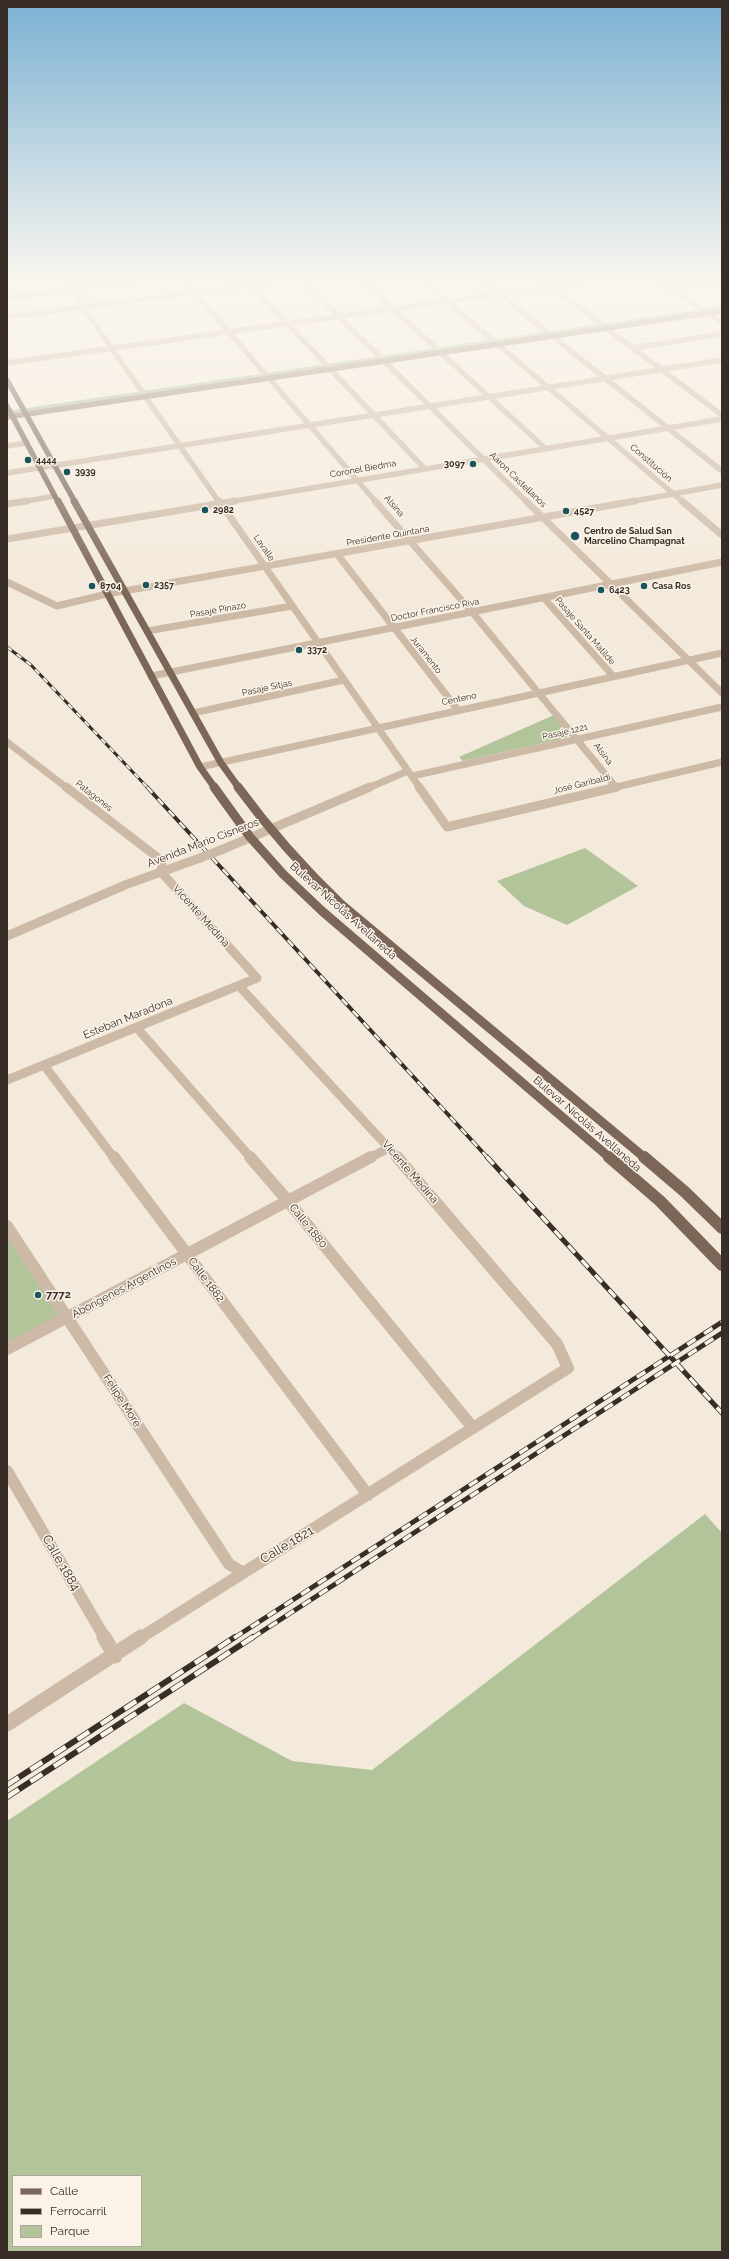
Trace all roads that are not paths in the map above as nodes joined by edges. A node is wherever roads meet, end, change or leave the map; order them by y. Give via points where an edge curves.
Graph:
1 (10, 385) edge
2 (138, 385) edge
3 (203, 385) edge
4 (275, 385) edge
5 (346, 385) edge
6 (409, 385) edge
7 (477, 385) edge
8 (559, 385) edge
9 (613, 385) edge
10 (682, 385) edge
11 (548, 387) junction
12 (144, 394) junction
13 (489, 396) junction
14 (430, 406) junction
15 (9, 412) edge
16 (25, 412) junction
17 (374, 415) junction
18 (722, 415) edge
19 (722, 419) edge
20 (310, 425) junction
21 (666, 428) junction
22 (607, 437) junction
23 (27, 443) junction
24 (7, 446) edge
25 (180, 446) junction
26 (545, 448) junction
27 (483, 458) junction
28 (55, 465) junction
29 (40, 468) junction
30 (424, 468) junction
31 (722, 471) edge
32 (7, 473) edge
33 (357, 480) junction
34 (722, 484) edge
35 (673, 493) junction
36 (55, 496) junction
37 (220, 503) junction
38 (7, 504) edge
39 (543, 517) junction
40 (88, 525) junction
41 (72, 528) junction
42 (722, 535) edge
43 (7, 538) edge
44 (410, 541) junction
45 (337, 554) junction
46 (722, 562) edge
47 (265, 567) junction
48 (7, 582) edge
49 (612, 584) junction
50 (126, 592) junction
51 (107, 594) junction
52 (544, 598) junction
53 (292, 606) junction
54 (472, 612) junction
55 (393, 628) junction
56 (147, 631) junction
57 (318, 643) junction
58 (722, 653) edge
59 (688, 660) junction
60 (170, 672) junction
61 (151, 676) junction
62 (613, 676) junction
63 (344, 680) junction
64 (538, 692) junction
65 (722, 693) edge
66 (722, 707) edge
67 (458, 710) junction
68 (193, 713) junction
69 (377, 727) junction
70 (578, 739) junction
71 (7, 742) edge
72 (722, 762) edge
73 (221, 763) junction
74 (200, 767) junction
75 (410, 774) junction
76 (615, 786) junction
77 (447, 827) joint
78 (269, 829) junction
79 (250, 837) junction
80 (161, 872) junction
81 (7, 936) edge
82 (257, 978) joint
83 (240, 986) junction
84 (137, 1028) junction
85 (44, 1065) junction
86 (7, 1080) edge
87 (389, 1148) junction
88 (288, 1201) junction
89 (720, 1223) edge
90 (7, 1226) edge
91 (187, 1254) junction
92 (722, 1265) edge
93 (67, 1317) junction
94 (7, 1349) edge
95 (568, 1368) joint
96 (473, 1428) junction
97 (7, 1471) edge
98 (368, 1495) junction
99 (242, 1572) junction
100 (115, 1656) junction
101 (7, 1724) edge

1 - 16 main road, Bulevar Nicolás Avellaneda
2 - 12 street, Lavalle
3 - 12 main road
4 - 20 street, Alsina
5 - 17 street
6 - 14 street, Aaron Castellanos
7 - 13 street
8 - 11 street
9 - 21 street
10 - 18 street
11 - 13 street
11 - 22 street, Constitución
12 - 16 main road
12 - 25 street, Lavalle
13 - 14 street
13 - 26 street
14 - 17 street
14 - 27 street, Aaron Castellanos
15 - 16 main road
15 - 23 main road, Bulevar Nicolás Avellaneda
16 - 28 main road, Bulevar Nicolás Avellaneda
17 - 20 street
17 - 30 street
19 - 21 street, Coronel Biedma
20 - 25 street
20 - 33 street, Alsina
21 - 22 street, Coronel Biedma
21 - 31 street
22 - 26 street, Coronel Biedma
22 - 35 street, Constitución
23 - 24 street
23 - 29 main road, Bulevar Nicolás Avellaneda
25 - 28 street
25 - 37 street, Lavalle
26 - 27 street, Coronel Biedma
27 - 30 street, Coronel Biedma
27 - 39 street, Aaron Castellanos
28 - 29 street
28 - 40 main road, Bulevar Nicolás Avellaneda
29 - 32 street
29 - 36 main road, Bulevar Nicolás Avellaneda
30 - 33 street, Coronel Biedma
33 - 37 street, Coronel Biedma
33 - 44 street, Alsina
34 - 35 street, Presidente Quintana
35 - 39 street, Presidente Quintana
35 - 42 street, Constitución
36 - 38 street
36 - 41 main road, Bulevar Nicolás Avellaneda
37 - 40 street, Coronel Biedma
37 - 47 street, Lavalle
39 - 44 street, Presidente Quintana
39 - 49 street, Aaron Castellanos
40 - 41 street, Coronel Biedma
40 - 50 main road, Bulevar Nicolás Avellaneda
41 - 43 street, Coronel Biedma
41 - 51 main road, Bulevar Nicolás Avellaneda
44 - 45 street, Presidente Quintana
44 - 54 street, Alsina
45 - 47 street, Presidente Quintana
45 - 55 street, Juramento
46 - 49 street, Doctor Francisco Riva
47 - 50 street, Presidente Quintana
47 - 53 street, Lavalle
48 - 51 street, Presidente Quintana via 57,606
49 - 52 street, Doctor Francisco Riva
49 - 59 street, Aaron Castellanos
50 - 51 street, Presidente Quintana
50 - 56 main road, Bulevar Nicolás Avellaneda
51 - 61 main road, Bulevar Nicolás Avellaneda
52 - 54 street, Doctor Francisco Riva
52 - 62 street, Pasaje Santa Matilde
53 - 56 street, Pasaje Pinazo
53 - 57 street, Lavalle
54 - 55 street, Doctor Francisco Riva
54 - 64 street, Alsina
55 - 57 street, Doctor Francisco Riva
55 - 67 street, Juramento
56 - 60 main road, Bulevar Nicolás Avellaneda
57 - 60 street, Doctor Francisco Riva
57 - 63 street, Lavalle
58 - 59 street, Centeno
59 - 62 street, Centeno
59 - 65 street, Aaron Castellanos
60 - 61 street, Doctor Francisco Riva
60 - 68 main road, Bulevar Nicolás Avellaneda
61 - 74 main road, Bulevar Nicolás Avellaneda
62 - 64 street, Centeno
63 - 68 street, Pasaje Sitjas
63 - 69 street, Lavalle
64 - 67 street, Centeno
64 - 70 street, Alsina
66 - 70 street, Pasaje 1221
67 - 69 street, Centeno
68 - 73 main road, Bulevar Nicolás Avellaneda
69 - 73 street, Centeno
69 - 75 street, Lavalle
70 - 75 street, Pasaje 1221
70 - 76 street, Alsina
71 - 80 street, Patagones via 157,857 162,864
72 - 76 street, José Garibaldi
73 - 74 street, Centeno
73 - 78 main road, Bulevar Nicolás Avellaneda
74 - 79 main road, Bulevar Nicolás Avellaneda
75 - 77 street, Lavalle
75 - 78 street, Avenida Mario Cisneros
76 - 77 street, José Garibaldi
78 - 79 street, Avenida Mario Cisneros
78 - 89 main road, Bulevar Nicolás Avellaneda via 302,867 342,905
79 - 80 street, Avenida Mario Cisneros, bridge
79 - 92 main road, Bulevar Nicolás Avellaneda via 283,874 322,911 660,1201
80 - 81 street, Avenida Mario Cisneros
80 - 82 street, Vicente Medina
82 - 83 street, Esteban Maradona
83 - 84 street, Esteban Maradona
83 - 87 street, Vicente Medina
84 - 85 street, Esteban Maradona
84 - 88 street, Calle 1880
85 - 86 street, Esteban Maradona
85 - 91 street, Calle 1882
87 - 88 street, Aborígenes Argentinos
87 - 95 street, Vicente Medina via 558,1344
88 - 91 street, Aborígenes Argentinos
88 - 96 street, Calle 1880
90 - 93 street, Felipe Moré
91 - 93 street, Aborígenes Argentinos
91 - 98 street, Calle 1882
93 - 94 street, Aborígenes Argentinos
93 - 99 street, Felipe Moré via 229,1564
95 - 96 street, Calle 1821
96 - 98 street, Calle 1821
97 - 100 street, Calle 1884
98 - 99 street, Calle 1821
99 - 100 street, Calle 1821
100 - 101 street, Calle 1821

